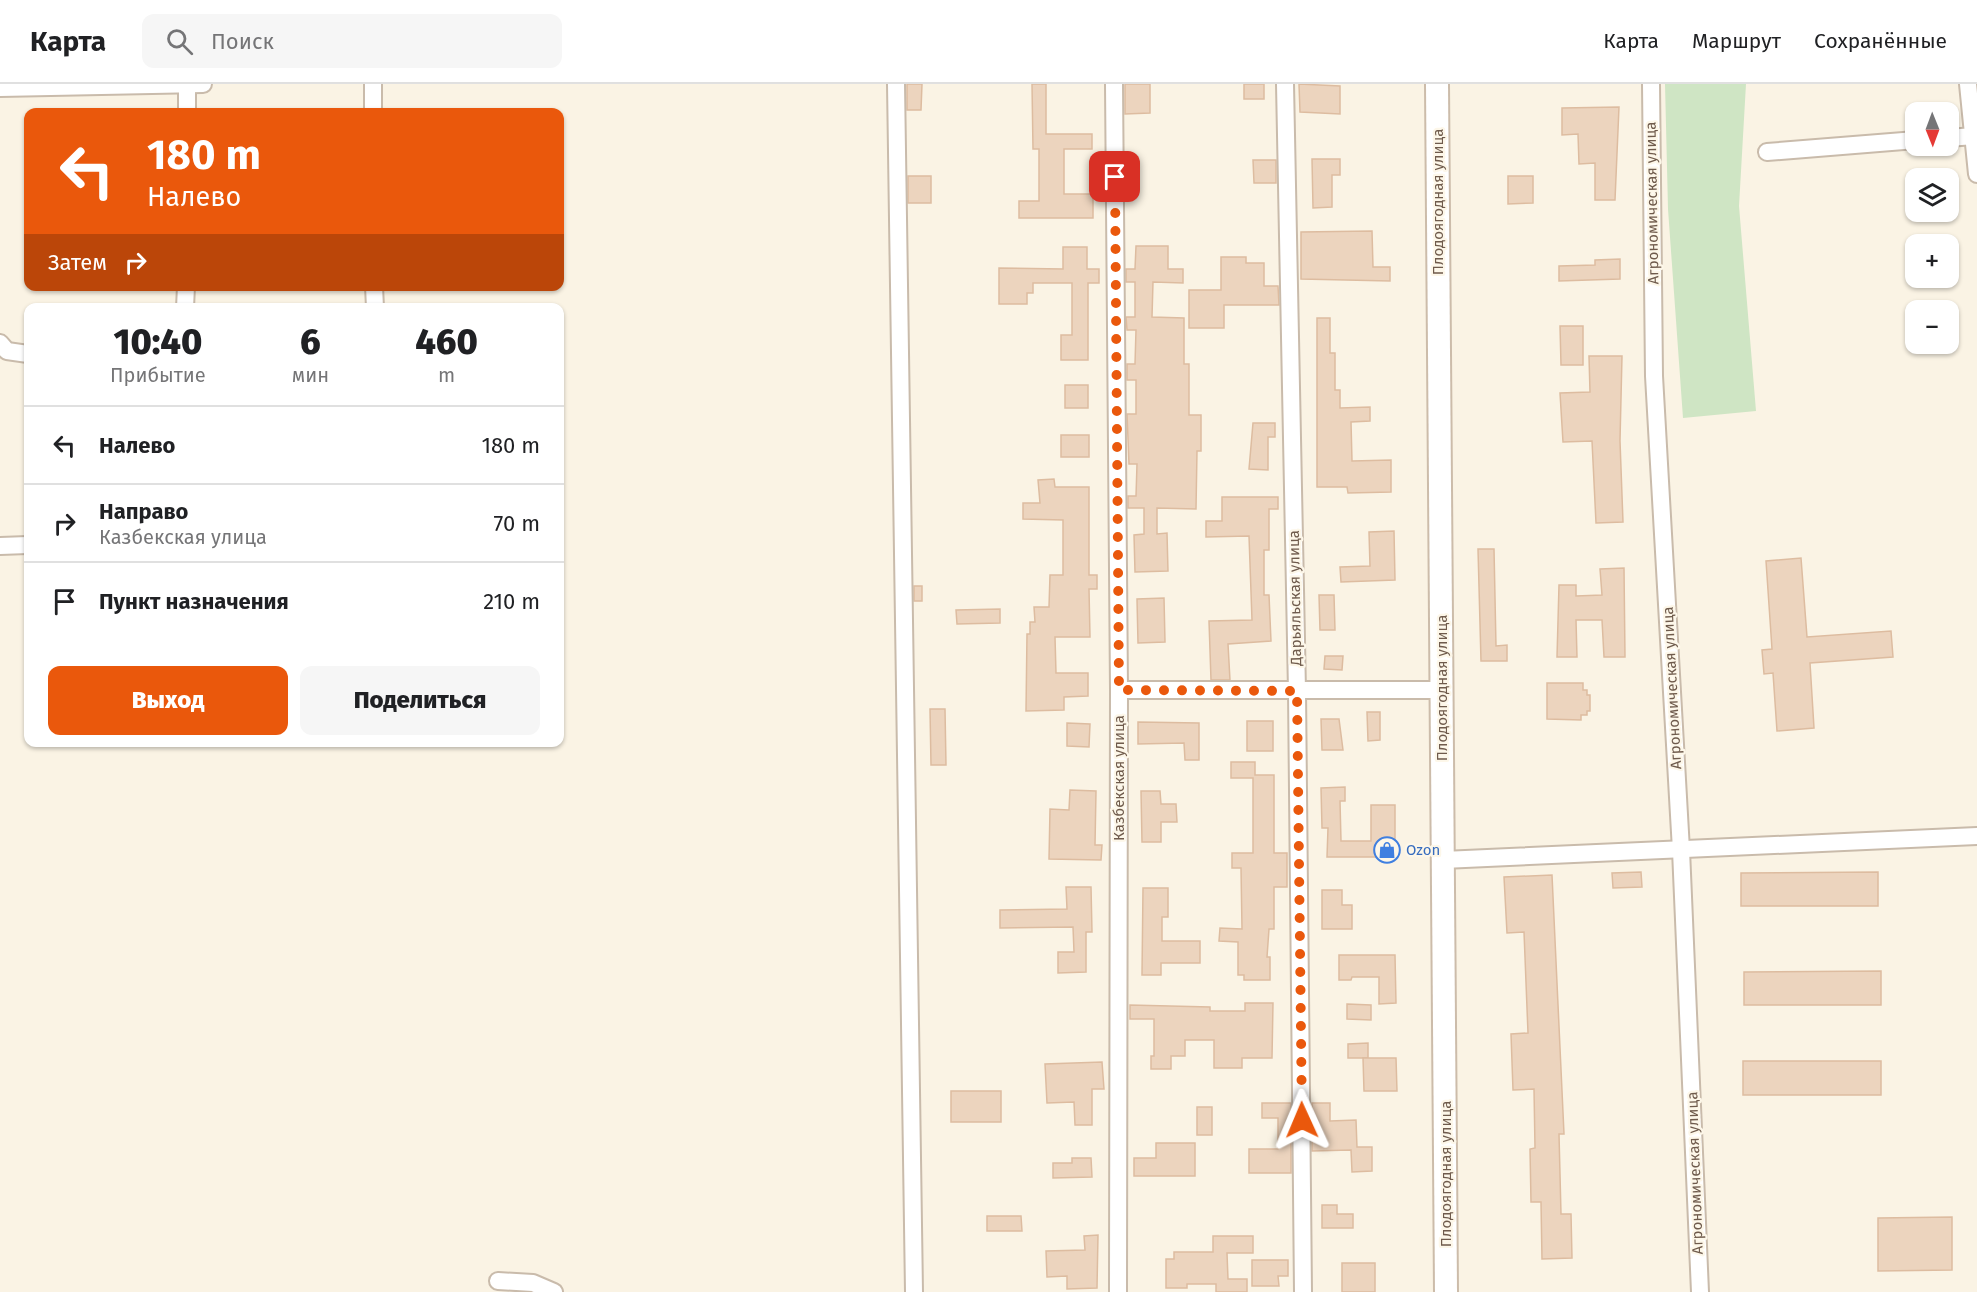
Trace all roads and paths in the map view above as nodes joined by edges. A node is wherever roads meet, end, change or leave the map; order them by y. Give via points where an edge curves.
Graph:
1 (373, 84) edge
2 (896, 84) edge
3 (1114, 84) edge
4 (1285, 84) edge
5 (1437, 84) edge
6 (1651, 84) edge
7 (1968, 84) edge
8 (192, 85) edge
9 (0, 88) edge
10 (188, 108) edge
11 (373, 108) edge
12 (1974, 136) junction
13 (1959, 137) edge
14 (1905, 141) edge
15 (1767, 152) dead end
16 (1977, 174) edge
17 (0, 343) edge
18 (24, 353) edge
19 (24, 545) edge
20 (0, 546) edge
21 (1119, 690) junction
22 (1442, 690) junction
23 (1297, 691) junction
24 (1977, 836) edge
25 (1682, 850) junction
26 (1443, 860) junction
27 (498, 1281) dead end
28 (554, 1292) edge
29 (914, 1292) edge
30 (1118, 1292) edge
31 (1304, 1292) edge
32 (1446, 1292) edge
33 (1700, 1292) edge

1 - 11 street
2 - 29 street
3 - 21 street, Казбекская улица
4 - 23 street, Дарьяльская улица
5 - 22 street, Плодоягодная улица
6 - 25 street, Агрономическая улица via 1654,376
7 - 12 street
8 - 9 street
8 - 10 street
12 - 13 street
12 - 16 street
14 - 15 street
17 - 18 street via 7,351
19 - 20 street
21 - 23 street
21 - 30 street, Казбекская улица
22 - 23 street
22 - 26 street, Плодоягодная улица
23 - 31 street, Дарьяльская улица
24 - 25 street
25 - 26 street
25 - 33 street, Агрономическая улица
26 - 32 street, Плодоягодная улица
27 - 28 street via 533,1283

